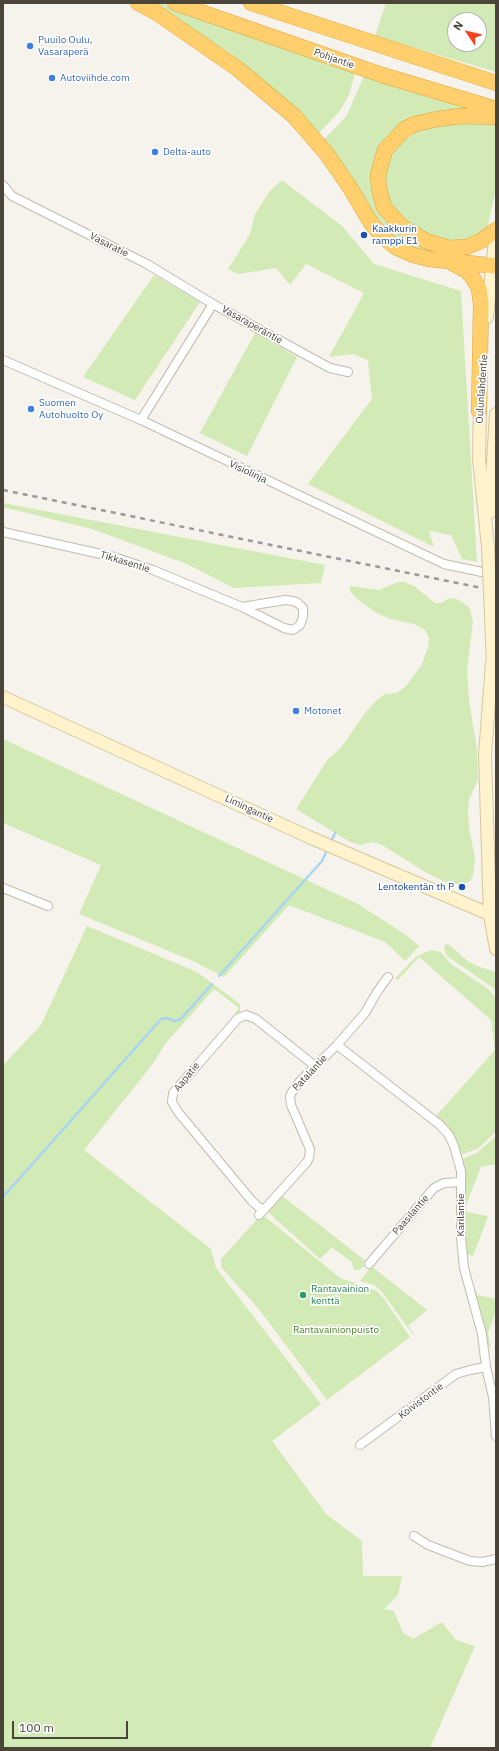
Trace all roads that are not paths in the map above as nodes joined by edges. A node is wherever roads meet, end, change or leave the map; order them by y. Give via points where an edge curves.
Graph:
1 (138, 3) edge
2 (175, 3) edge
3 (251, 3) edge
4 (474, 75) junction
5 (496, 79) edge
6 (496, 82) edge
7 (496, 109) edge
8 (496, 117) edge
9 (4, 187) edge
10 (496, 231) edge
11 (447, 261) junction
12 (494, 266) edge
13 (213, 304) junction
14 (3, 360) edge
15 (348, 372) dead end
16 (479, 412) junction
17 (496, 414) edge
18 (141, 420) junction
19 (3, 532) edge
20 (488, 547) junction
21 (496, 575) edge
22 (242, 607) junction
23 (492, 663) junction
24 (496, 696) edge
25 (3, 697) edge
26 (3, 888) edge
27 (48, 906) dead end
28 (493, 916) edge
29 (496, 949) edge
30 (388, 977) dead end
31 (337, 1045) junction
32 (315, 1066) junction
33 (461, 1182) junction
34 (261, 1213) joint
35 (369, 1264) dead end
36 (486, 1367) junction
37 (494, 1397) edge
38 (496, 1436) edge
39 (360, 1445) dead end
40 (414, 1536) dead end
41 (496, 1559) edge

1 - 11 highway via 157,13 238,69 294,116 326,154 383,238 413,255
2 - 7 highway, Pohjantie via 382,76
3 - 4 highway
4 - 5 highway
4 - 6 highway
8 - 10 highway via 461,116 415,124 405,129 385,150 378,175 384,206 402,227 426,241 449,248 467,247
9 - 13 street, Vasaratie via 12,196 147,264
10 - 12 main road, Oulunlahdentie
11 - 12 highway
11 - 16 highway via 467,271 479,289
12 - 16 main road, Oulunlahdentie
13 - 15 street, Vasaraperäntie via 330,368
13 - 18 street, Vasaraperäntie
14 - 18 street, Visiolinja
16 - 20 main road, Oulunlahdentie via 479,459
17 - 20 main road, Oulunlahdentie
18 - 21 street, Visiolinja via 444,564
19 - 22 street, Tikkasentie via 114,557 153,570
20 - 23 main road, Oulunlahdentie, bridge
22 - 22 street, Tikkasentie via 293,630 300,625 303,618 303,608 292,601
23 - 24 main road, Oulunlahdentie
23 - 28 main road, Oulunlahdentie via 485,755
25 - 28 main road, Limingantie via 309,837
26 - 27 street
28 - 29 main road, Oulunlahdentie
30 - 31 street, Patalantie via 366,1013
31 - 32 street, Patalantie
31 - 33 street, Karilantie via 444,1130 460,1163
32 - 34 street, Patalantie via 290,1096 291,1105 310,1149 309,1158
32 - 34 street, Aapatie via 256,1019 246,1016 237,1019 173,1094 172,1102 178,1112
33 - 35 street, Paasilantie via 444,1183 434,1188
33 - 36 street, Karilantie via 462,1258 482,1334
36 - 37 street, Karilantie
36 - 39 street, Koivistontie via 456,1374
37 - 38 street, Karilantie
40 - 41 street via 428,1545 470,1561

